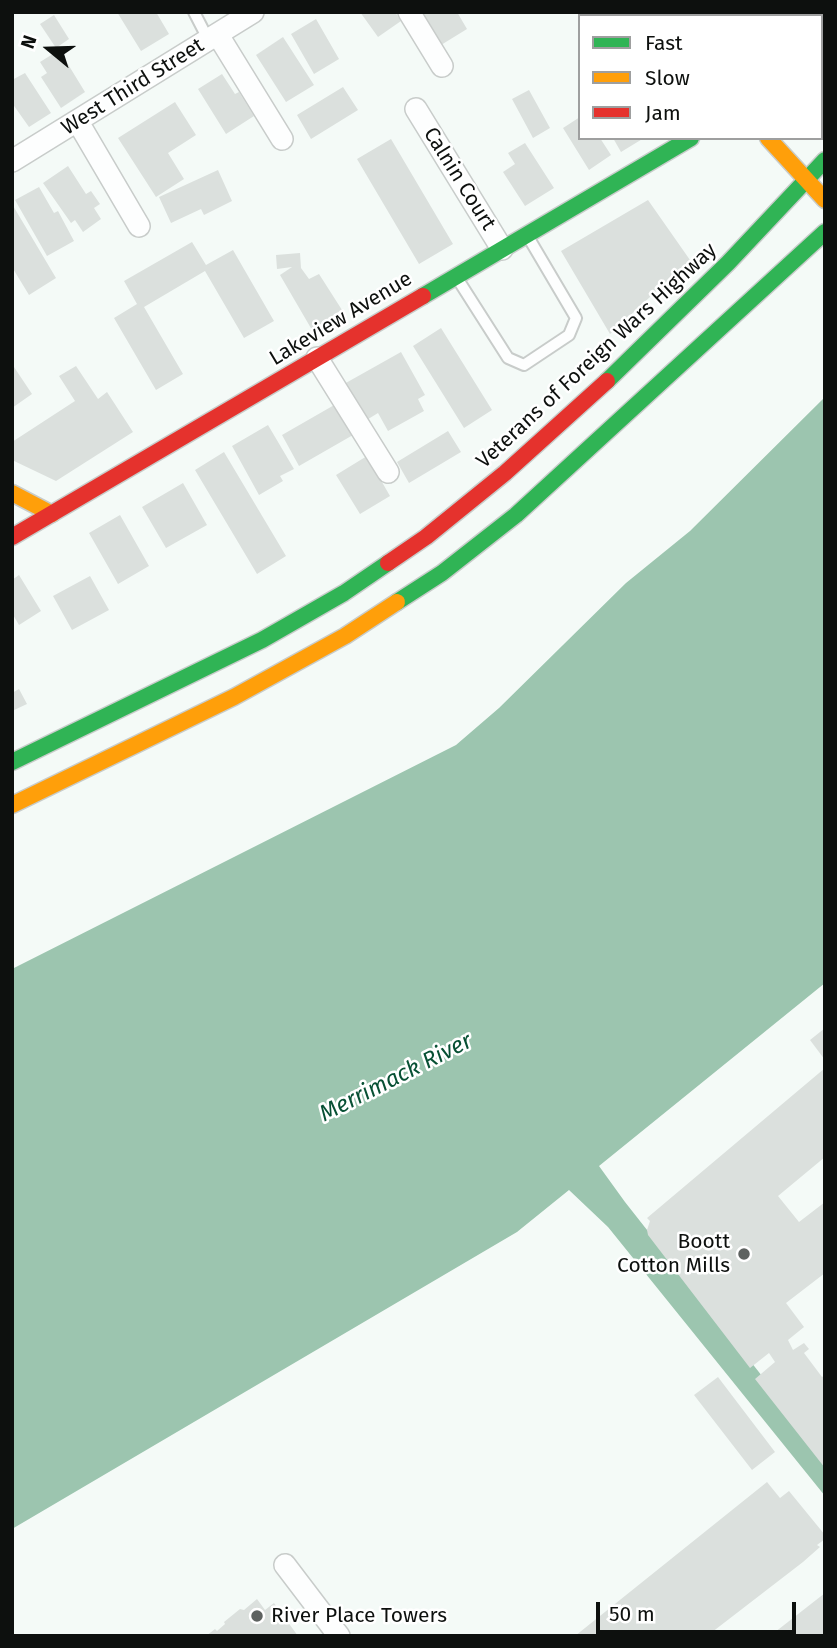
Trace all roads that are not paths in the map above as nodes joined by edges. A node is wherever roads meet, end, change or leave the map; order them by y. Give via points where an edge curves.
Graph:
1 (194, 12) edge
2 (253, 12) edge
3 (409, 12) edge
4 (214, 38) junction
5 (442, 66) dead end
6 (416, 109) dead end
7 (78, 122) junction
8 (282, 139) dead end
9 (688, 140) edge
10 (770, 140) edge
11 (825, 160) edge
12 (12, 161) edge
13 (806, 181) junction
14 (825, 200) edge
15 (139, 226) dead end
16 (825, 232) edge
17 (526, 234) junction
18 (502, 249) junction
19 (455, 276) junction
20 (317, 358) junction
21 (388, 472) dead end
22 (12, 493) edge
23 (52, 514) junction
24 (12, 537) edge
25 (12, 762) edge
26 (12, 805) edge
27 (285, 1564) dead end
28 (339, 1636) edge

1 - 4 lane
2 - 4 street, West Third Street
3 - 5 street
4 - 7 street, West Third Street
4 - 8 street
6 - 18 street, Calnin Court
7 - 12 street, West Third Street
7 - 15 street
9 - 17 main road, Lakeview Avenue
10 - 13 main road
11 - 13 main road, Veterans of Foreign Wars Highway
13 - 14 main road
13 - 25 main road, Veterans of Foreign Wars Highway via 569,417 426,537 344,593 262,640
16 - 26 main road via 516,515 442,573 345,636 234,697
17 - 18 main road, Lakeview Avenue
17 - 19 lane via 576,318 569,335 524,365 509,358
18 - 19 main road, Lakeview Avenue
19 - 20 main road, Lakeview Avenue
20 - 21 street
20 - 23 main road, Lakeview Avenue
22 - 23 main road
23 - 24 main road, Lakeview Avenue
27 - 28 street

